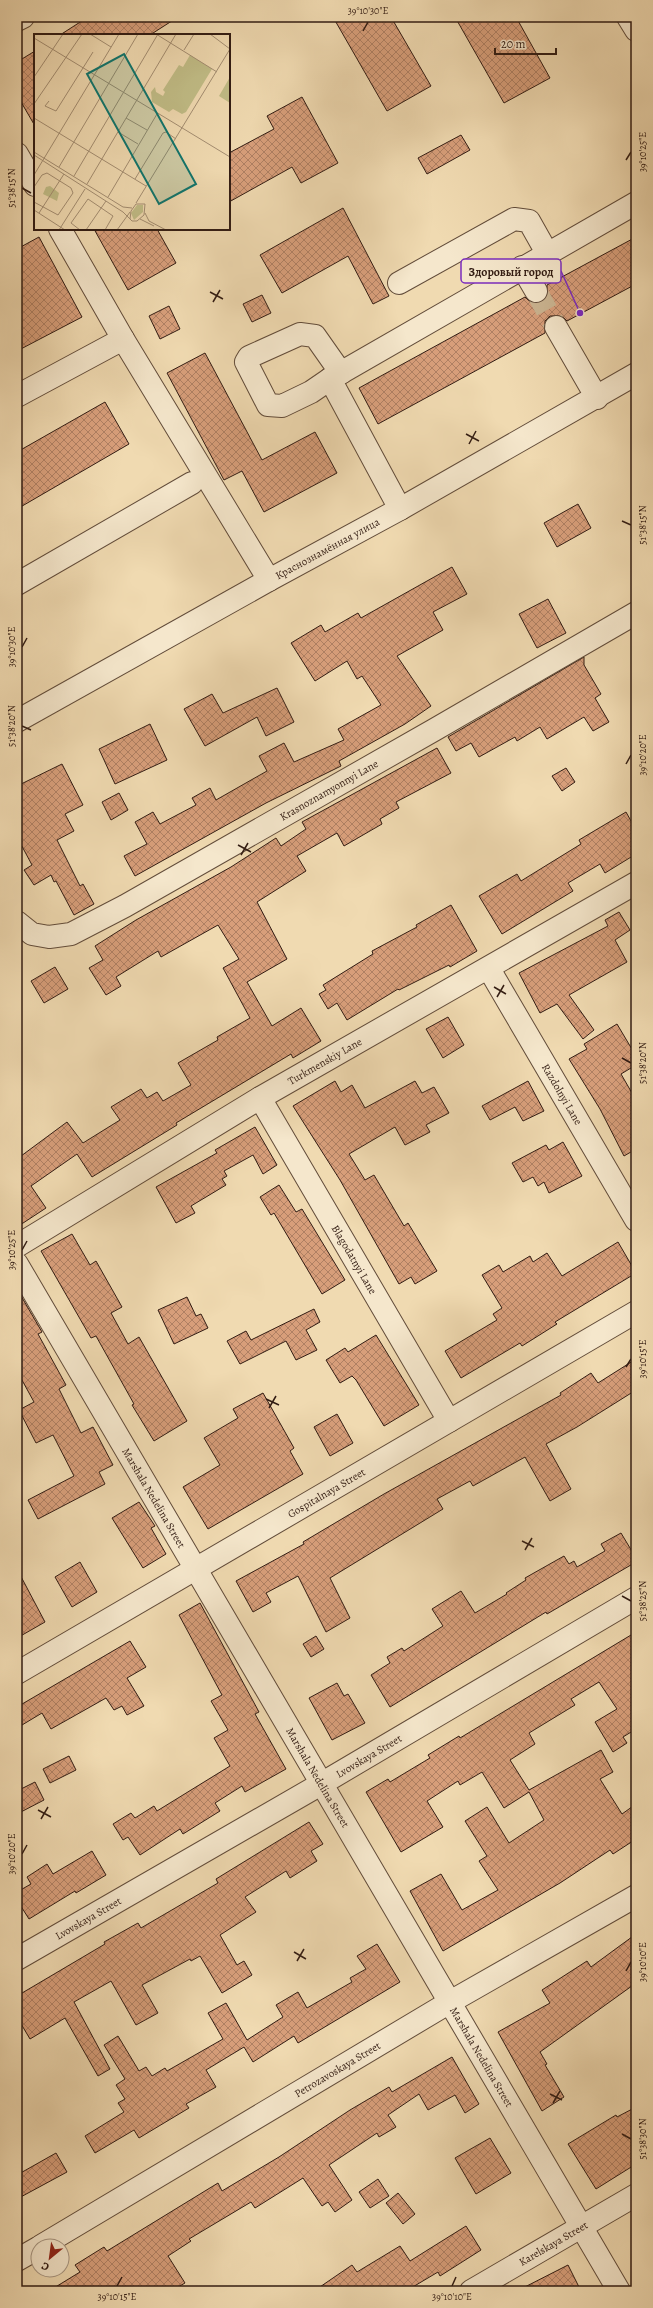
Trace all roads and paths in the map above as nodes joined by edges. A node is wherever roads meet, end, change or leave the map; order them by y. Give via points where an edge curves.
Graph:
1 (23, 17) edge
2 (628, 17) edge
3 (17, 20) edge
4 (636, 30) edge
5 (17, 154) edge
6 (34, 183) edge
7 (636, 202) edge
8 (61, 230) edge
9 (547, 253) junction
10 (522, 267) junction
11 (400, 283) dead end
12 (536, 291) tunnel mouth
13 (556, 327) tunnel mouth
14 (123, 339) junction
15 (636, 374) edge
16 (17, 396) edge
17 (596, 398) junction
18 (192, 483) dead end
19 (400, 509) junction
20 (269, 580) junction
21 (17, 584) edge
22 (636, 614) edge
23 (17, 721) edge
24 (636, 883) edge
25 (17, 922) edge
26 (489, 969) junction
27 (260, 1098) junction
28 (636, 1220) edge
29 (17, 1246) edge
30 (17, 1264) edge
31 (636, 1312) edge
32 (449, 1421) junction
33 (196, 1567) junction
34 (636, 1598) edge
35 (17, 1673) edge
36 (321, 1784) junction
37 (636, 1896) edge
38 (17, 1958) edge
39 (450, 2002) junction
40 (636, 2195) edge
41 (581, 2227) junction
42 (54, 2238) edge
43 (30, 2253) edge
44 (17, 2260) edge
45 (471, 2291) edge
46 (620, 2291) edge

1 - 3 street
2 - 4 street
5 - 6 street
7 - 9 street
8 - 14 street
9 - 10 street
9 - 11 street via 529,221 514,219
10 - 12 street
10 - 19 street via 336,376
13 - 17 street
14 - 16 street
14 - 20 street
15 - 17 street, Краснознамённая улица
17 - 19 street, Краснознамённая улица
18 - 21 street
19 - 20 street, Краснознамённая улица
20 - 23 street, Краснознамённая улица
22 - 25 street, Krasnoznamyonnyi Lane via 125,906 71,934 49,938 32,934
24 - 26 street, Turkmenskiy Lane
26 - 27 street, Turkmenskiy Lane
26 - 28 street, Razdolnyi Lane
27 - 29 street, Turkmenskiy Lane
27 - 32 street, Blagodatnyi Lane
30 - 33 street, Marshala Nedelina Street
31 - 32 street, Gospitalnaya Street
32 - 33 street, Gospitalnaya Street
33 - 35 street, Gospitalnaya Street
33 - 36 street, Marshala Nedelina Street
34 - 36 street, Lvovskaya Street
36 - 38 street, Lvovskaya Street
36 - 39 street, Marshala Nedelina Street
37 - 39 street, Petrozavoskaya Street
39 - 41 street, Marshala Nedelina Street
39 - 42 street, Petrozavoskaya Street
40 - 41 street, Karelskaya Street
41 - 45 street, Karelskaya Street
41 - 46 street, Marshala Nedelina Street
43 - 44 street

